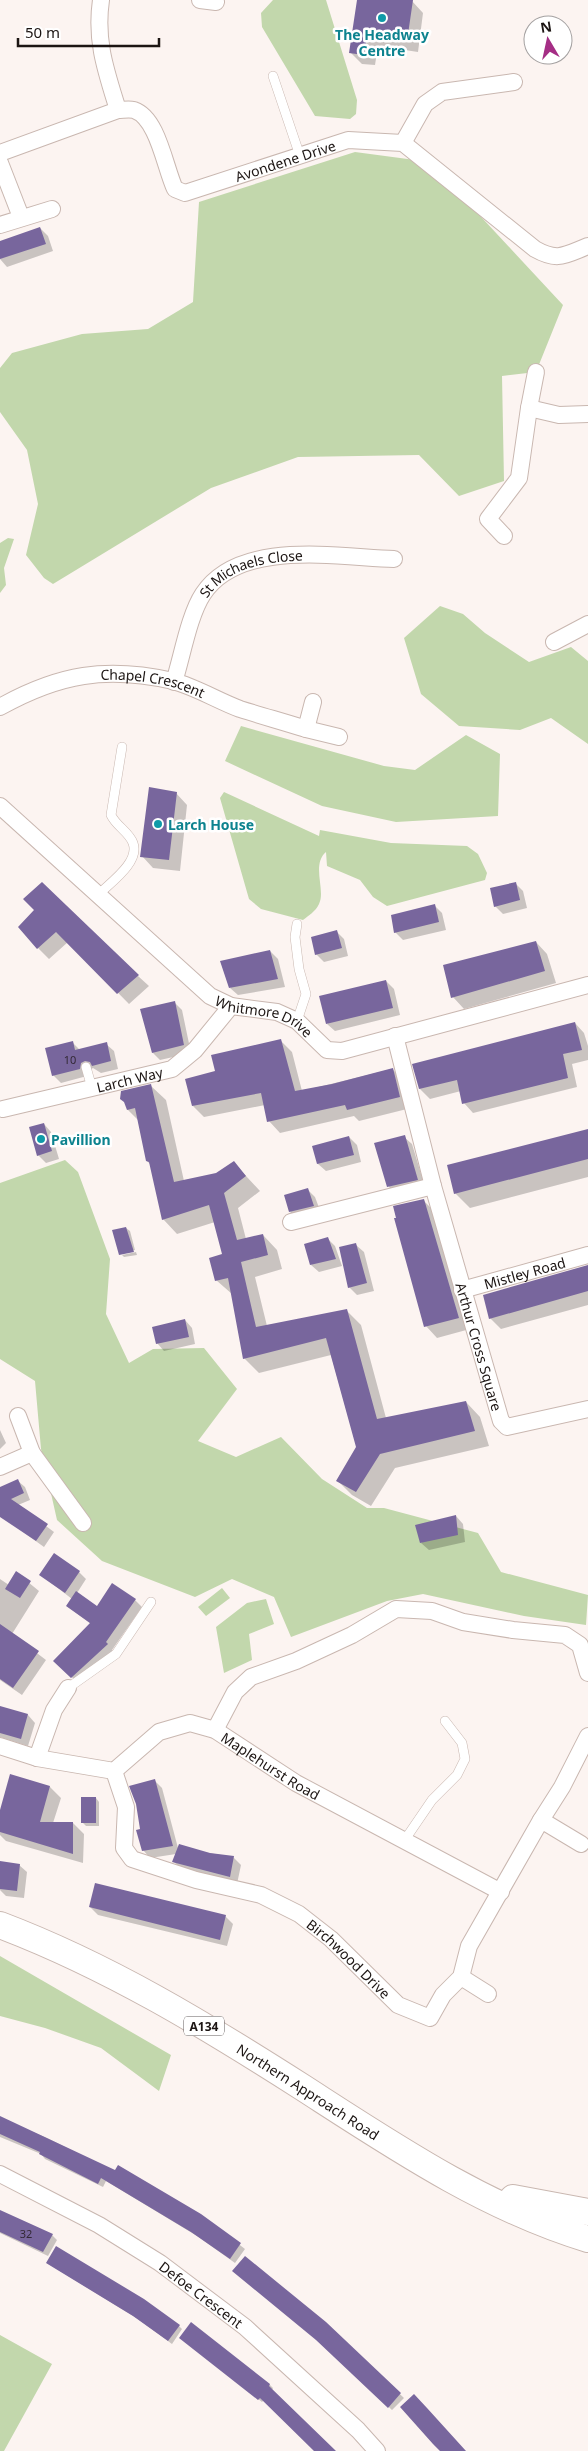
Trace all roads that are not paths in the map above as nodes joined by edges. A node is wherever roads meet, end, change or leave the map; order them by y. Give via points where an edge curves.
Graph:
1 (101, 0) edge
2 (273, 76) dead end
3 (514, 82) dead end
4 (118, 110) junction
5 (403, 143) junction
6 (0, 153) edge
7 (300, 156) junction
8 (0, 163) edge
9 (52, 208) dead end
10 (21, 217) junction
11 (0, 225) edge
12 (588, 246) edge
13 (536, 372) dead end
14 (529, 408) junction
15 (588, 414) edge
16 (504, 536) dead end
17 (394, 559) dead end
18 (588, 624) edge
19 (554, 642) dead end
20 (174, 682) junction
21 (313, 702) dead end
22 (0, 707) edge
23 (306, 729) junction
24 (339, 737) dead end
25 (122, 747) dead end
26 (0, 806) edge
27 (99, 894) junction
28 (297, 924) dead end
29 (588, 985) edge
30 (231, 1006) junction
31 (296, 1021) junction
32 (395, 1036) junction
33 (86, 1067) dead end
34 (92, 1088) junction
35 (3, 1109) dead end
36 (433, 1186) junction
37 (291, 1222) dead end
38 (588, 1256) edge
39 (462, 1290) junction
40 (588, 1409) edge
41 (18, 1416) dead end
42 (32, 1453) junction
43 (0, 1468) edge
44 (83, 1523) dead end
45 (151, 1602) dead end
46 (588, 1673) edge
47 (68, 1688) joint
48 (444, 1721) dead end
49 (215, 1730) junction
50 (588, 1736) edge
51 (0, 1746) edge
52 (37, 1758) junction
53 (114, 1771) junction
54 (541, 1820) junction
55 (404, 1841) junction
56 (581, 1844) dead end
57 (501, 1892) junction
58 (0, 1924) edge
59 (461, 1977) junction
60 (488, 1994) dead end
61 (0, 2174) edge
62 (455, 2181) junction
63 (588, 2212) edge
64 (588, 2239) edge
65 (377, 2451) edge

1 - 4 street via 97,24 105,70
2 - 7 lane
3 - 5 street via 442,92 425,104
4 - 6 street, Avondene Drive
4 - 7 street, Avondene Drive via 133,110 144,115 153,129 175,189 185,193
5 - 7 street, Avondene Drive via 348,140
5 - 12 street via 548,257 563,256
8 - 10 street
9 - 10 street
10 - 11 street
13 - 14 street
14 - 15 street via 558,415
14 - 16 street via 519,478 488,519
17 - 20 street, St Michaels Close via 287,555 257,558 229,569 202,595
18 - 19 street
20 - 22 street, Chapel Crescent via 125,675 69,677 30,690
20 - 23 street, Chapel Crescent via 239,708
21 - 23 street
23 - 24 street, Chapel Crescent
25 - 27 lane via 111,815 133,842 134,853 128,864
26 - 27 street, Whitmore Drive
27 - 30 street, Whitmore Drive via 210,996
28 - 31 lane via 295,936 299,969 306,994
29 - 32 street, Whitmore Drive
30 - 31 street, Whitmore Drive via 277,1012
30 - 34 street, Larch Way via 195,1050 172,1068
31 - 32 street, Whitmore Drive via 327,1050 342,1051
32 - 36 street, Arthur Cross Square
33 - 34 lane
34 - 35 street, Larch Way
36 - 37 street
36 - 39 street, Arthur Cross Square
38 - 39 street, Mistley Road
39 - 40 street, Arthur Cross Square via 501,1421 507,1427
41 - 42 street
42 - 43 street
42 - 44 street
45 - 47 lane via 116,1654
46 - 49 street via 580,1644 565,1635 463,1622 432,1611 396,1609 352,1635 296,1661 251,1677 235,1692
47 - 52 street via 54,1710
48 - 55 lane via 462,1743 465,1760 457,1776 432,1800
49 - 53 street, Maplehurst Road via 190,1723 159,1732
49 - 55 street, Maplehurst Road via 296,1783
50 - 54 street
51 - 52 street
52 - 53 street
53 - 59 street, Birchwood Drive via 126,1806 124,1848 132,1859 196,1880 261,1895 299,1914 331,1939 398,2005 430,2018 443,1995
54 - 56 street
54 - 57 street
55 - 57 street, Maplehurst Road
57 - 59 street via 469,1946
58 - 62 main road, Northern Approach Road / A134 via 127,1981
59 - 60 street
61 - 65 street, Defoe Crescent via 99,2225 160,2263 245,2327
62 - 63 main road, Northern Approach Road / A134 via 514,2198
62 - 64 main road, Northern Approach Road / A134 via 511,2210

